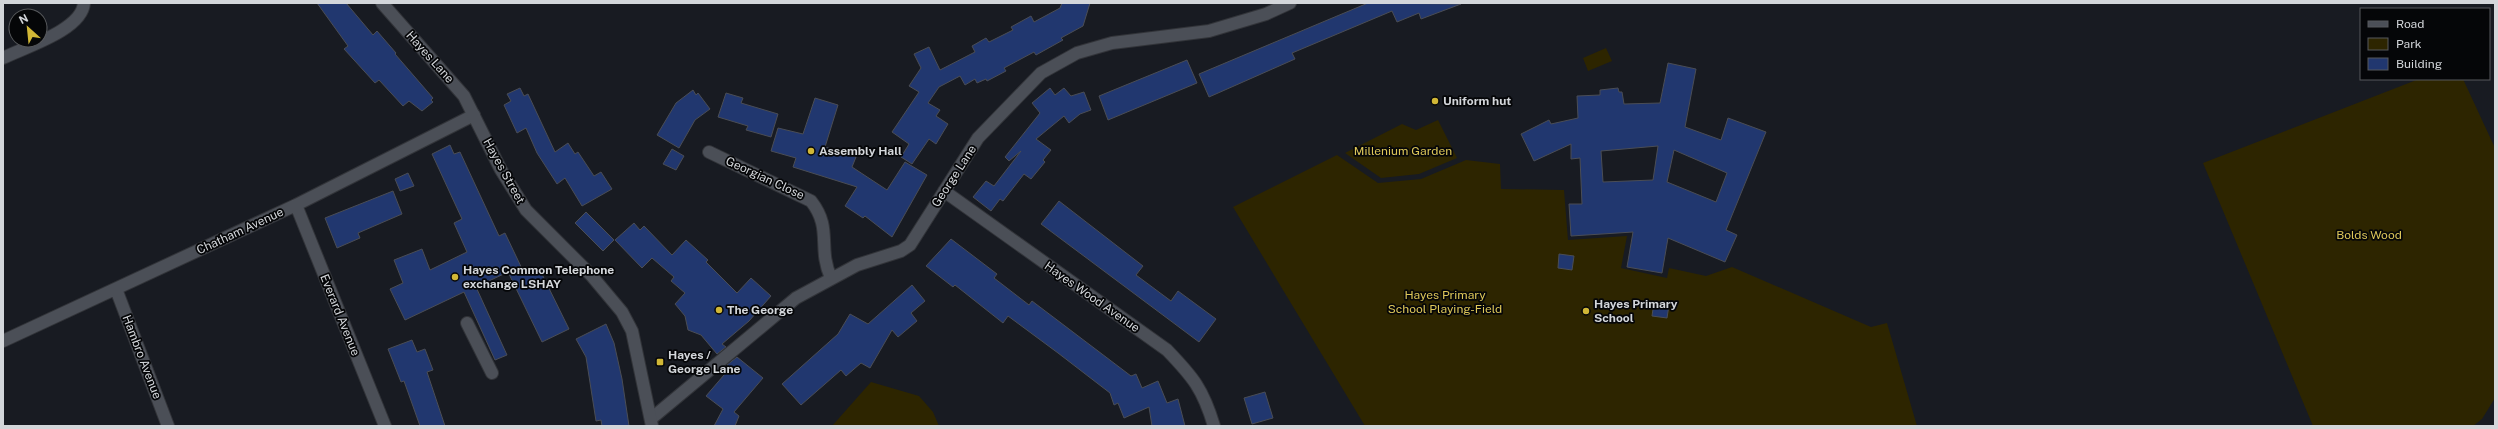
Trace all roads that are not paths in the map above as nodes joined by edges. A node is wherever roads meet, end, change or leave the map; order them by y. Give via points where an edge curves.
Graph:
1 (84, 3) edge
2 (382, 3) edge
3 (1290, 3) edge
4 (3, 58) edge
5 (474, 115) junction
6 (709, 152) dead end
7 (944, 191) junction
8 (296, 205) junction
9 (831, 278) junction
10 (116, 289) junction
11 (467, 323) dead end
12 (3, 341) edge
13 (492, 373) dead end
14 (652, 422) edge
15 (168, 426) edge
16 (385, 426) edge
17 (1214, 426) edge

1 - 4 street via 78,18 69,28
2 - 5 street, Hayes Lane via 454,83
3 - 7 street, George Lane via 1266,14 1209,31 1112,43 1077,53 1041,73 1016,98 978,138
5 - 8 street, Chatham Avenue
5 - 14 street, Hayes Street via 504,175 526,210 591,275 622,312 632,331
6 - 9 street, Georgian Close via 811,201 819,211 824,224 824,256
7 - 9 street, George Lane via 910,245 901,251 857,265
7 - 17 street, Hayes Wood Avenue via 1167,350 1193,377 1207,401
8 - 10 street, Chatham Avenue
8 - 16 street, Everard Avenue
9 - 14 street, George Lane via 796,298
10 - 12 street, Chatham Avenue
10 - 15 street, Hambro Avenue
11 - 13 street

